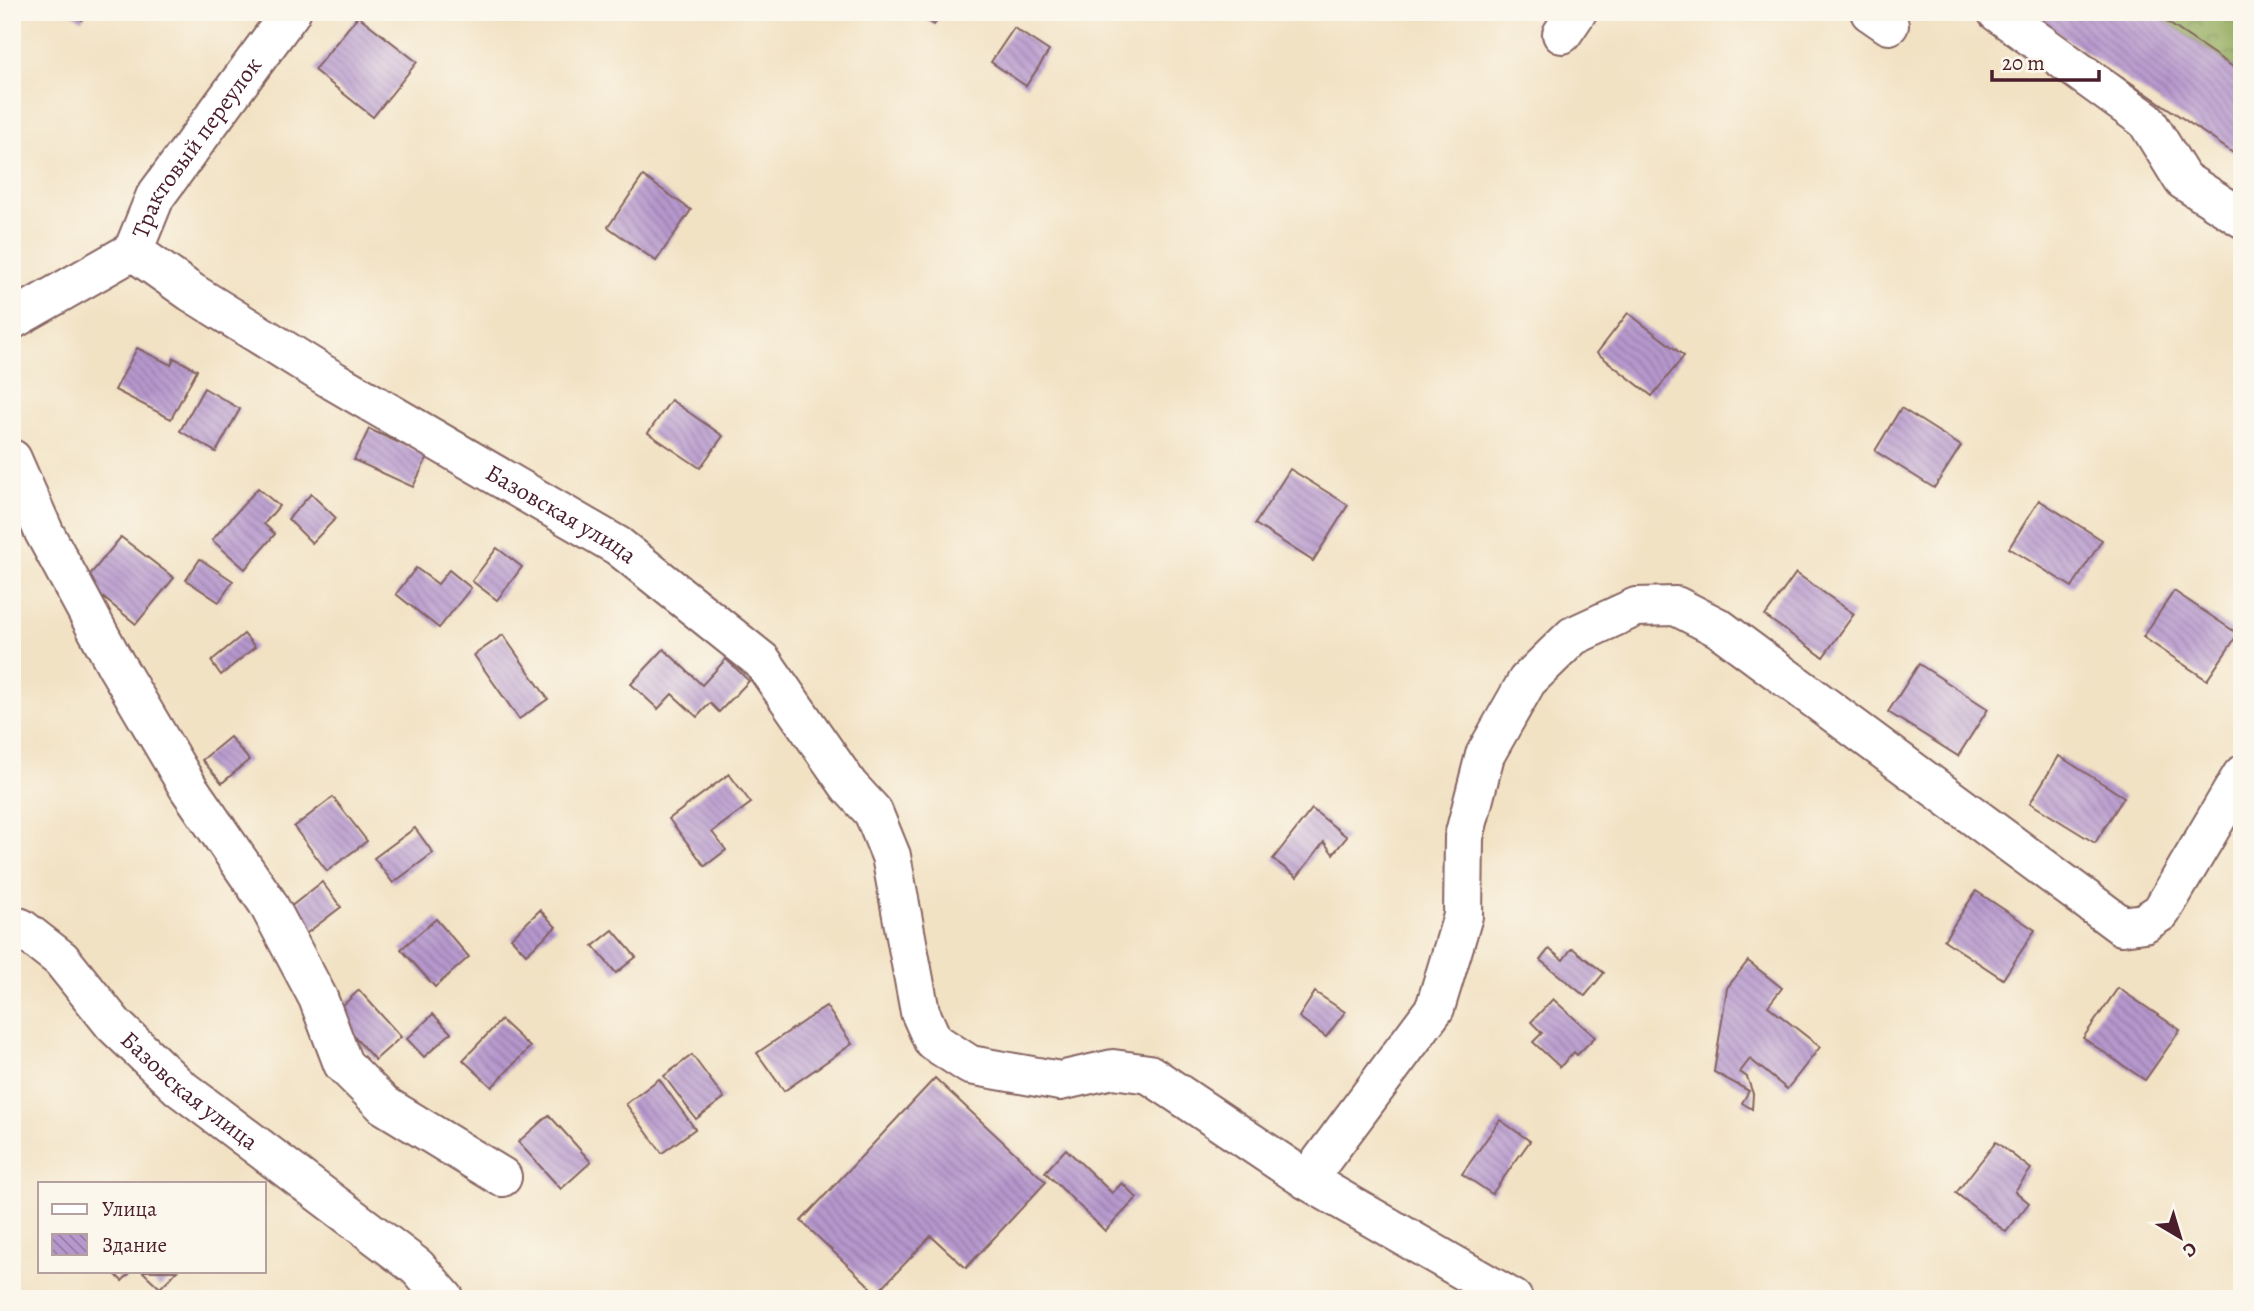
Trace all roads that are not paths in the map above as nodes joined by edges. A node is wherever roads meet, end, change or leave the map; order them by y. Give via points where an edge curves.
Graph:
1 (291, 12) edge
2 (1997, 12) edge
3 (2242, 218) edge
4 (133, 251) junction
5 (12, 320) edge
6 (12, 459) edge
7 (2242, 775) edge
8 (12, 925) edge
9 (502, 1177) dead end
10 (1307, 1180) junction
11 (445, 1299) edge
12 (1513, 1299) edge

1 - 4 street, Трактовый переулок via 155,197
2 - 3 street via 2146,120 2183,180
4 - 5 street
4 - 10 street, Базовская улица via 334,381 618,546 762,661 873,813 891,856 920,1012 933,1041 970,1065 1060,1081 1113,1069 1149,1074
6 - 9 street via 44,532 116,665 188,787 267,902 318,998 343,1064 384,1105
7 - 10 street via 2161,912 2144,923 2123,926 1719,628 1676,606 1636,607 1573,636 1527,681 1485,755 1464,837 1463,916 1435,1008
8 - 11 street, Базовская улица via 61,959 114,1025 178,1087 417,1267
10 - 12 street, Базовская улица

